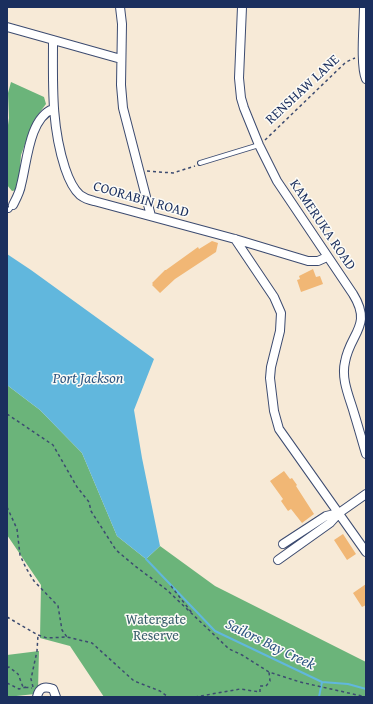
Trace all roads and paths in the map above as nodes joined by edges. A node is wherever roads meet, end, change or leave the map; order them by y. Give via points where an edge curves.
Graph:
1 (120, 7) edge
2 (242, 7) edge
3 (364, 7) edge
4 (7, 28) edge
5 (53, 40) junction
6 (364, 53) junction
7 (122, 60) junction
8 (366, 79) edge
9 (53, 109) junction
10 (259, 145) junction
11 (200, 164) joint
12 (140, 171) junction
13 (10, 208) edge
14 (151, 216) junction
15 (235, 239) junction
16 (327, 256) junction
17 (7, 414) edge
18 (365, 450) edge
19 (366, 494) edge
20 (7, 507) edge
21 (339, 513) junction
22 (283, 544) dead end
23 (366, 552) edge
24 (278, 560) dead end
25 (171, 586) dead end
26 (194, 616) junction
27 (7, 617) edge
28 (38, 636) junction
29 (67, 637) junction
30 (7, 668) edge
31 (269, 672) junction
32 (7, 683) edge
33 (26, 687) junction
34 (366, 696) edge
35 (37, 697) edge
36 (56, 697) edge
37 (168, 697) edge
38 (195, 697) edge

1 - 7 street
2 - 10 street, KAMERUKA ROAD via 240,90 244,108
3 - 6 street
4 - 5 street
5 - 7 street
5 - 9 street, COORABIN ROAD
6 - 8 street
6 - 10 path, RENSHAW LANE via 346,62
7 - 12 street via 123,108
9 - 13 street via 45,112 36,127 28,147 21,184
9 - 14 street, COORABIN ROAD via 62,160 69,180 77,192 89,200
10 - 11 lane
10 - 16 street, KAMERUKA ROAD via 277,181
11 - 12 path via 173,172
12 - 14 street
14 - 15 street, COORABIN ROAD
15 - 16 street, COORABIN ROAD via 311,262
15 - 21 street via 274,297 281,313 280,331 270,378 276,420 285,438
16 - 18 street, KAMERUKA ROAD via 361,309 361,323 347,353 344,376
17 - 26 path via 53,445 116,550 167,590
19 - 21 street
20 - 29 path via 17,529 20,556 34,581 58,606 62,630
21 - 22 street via 326,516
21 - 23 street
21 - 24 street via 330,523
25 - 26 path
26 - 31 path via 229,649
27 - 28 path
28 - 29 path
28 - 33 path via 38,651 31,679 34,689
29 - 37 path via 92,643 134,681 160,691
30 - 33 path via 9,666 18,674 23,687
31 - 34 path via 324,688
31 - 38 path via 270,681 266,686 260,686 260,692 240,689
32 - 33 path via 19,689
35 - 36 street via 38,692 47,687 53,690

